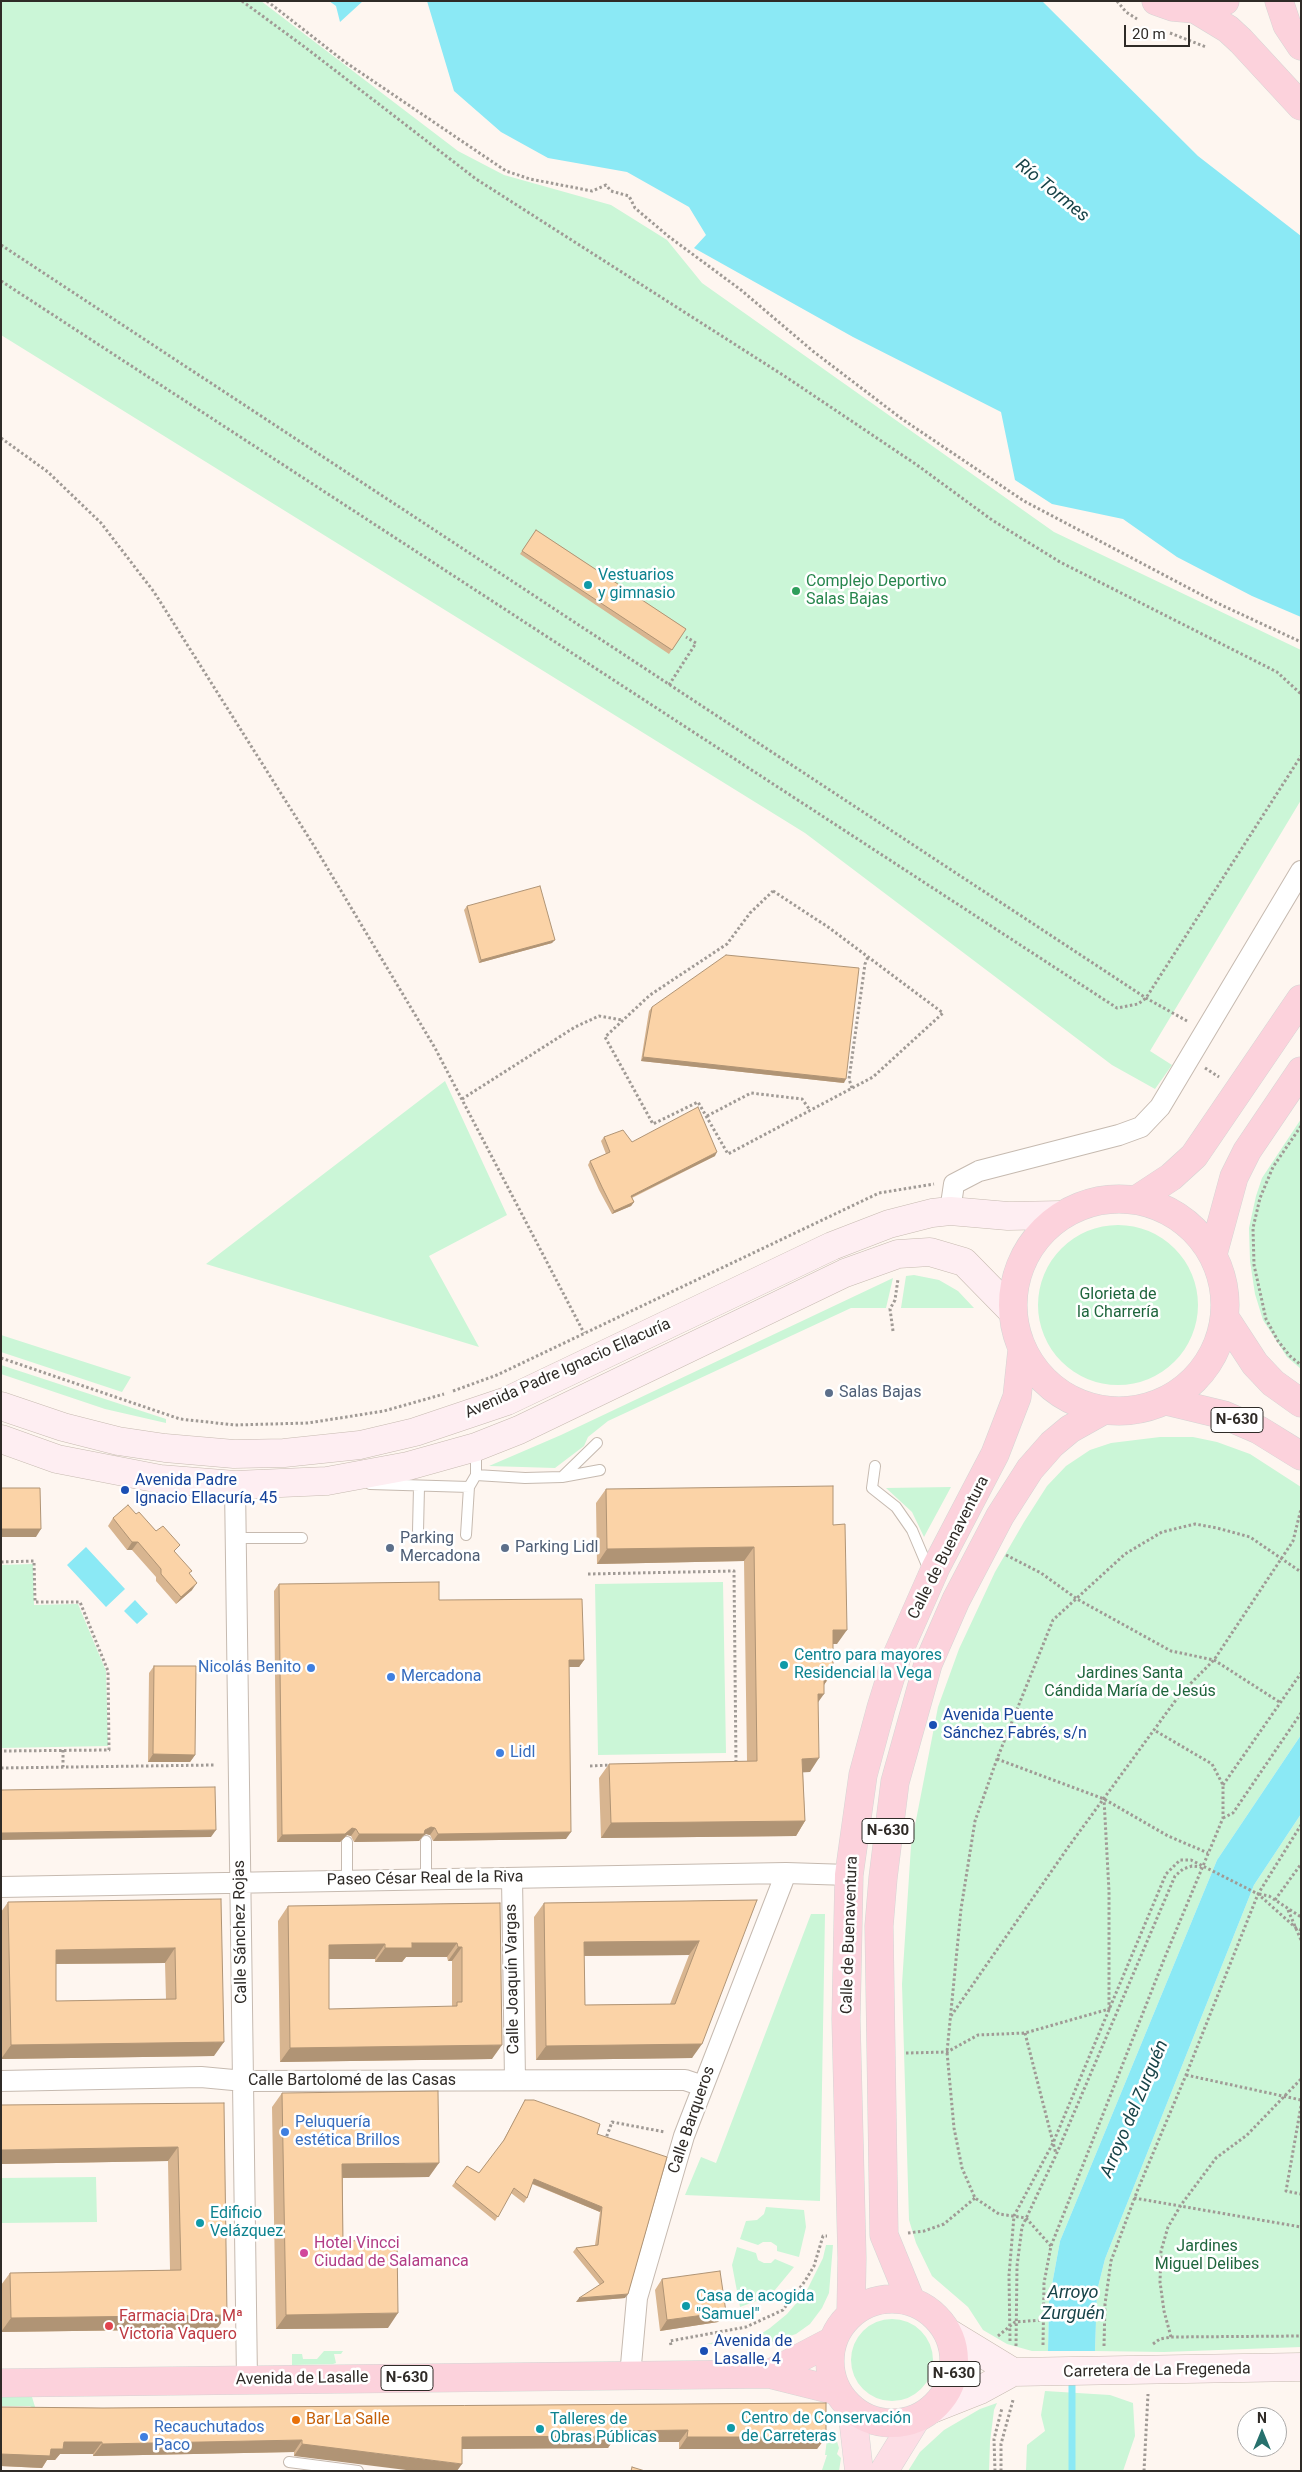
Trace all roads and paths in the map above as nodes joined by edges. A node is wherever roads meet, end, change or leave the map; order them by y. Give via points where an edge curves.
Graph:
1 (242, 1) edge
2 (267, 1) edge
3 (1117, 1) edge
4 (1225, 1) edge
5 (1279, 1) edge
6 (1195, 9) junction
7 (1149, 12) edge
8 (1167, 32) dead end
9 (1301, 46) edge
10 (1214, 50) dead end
11 (1301, 106) edge
12 (1, 245) edge
13 (1, 280) edge
14 (1, 438) edge
15 (686, 637) edge
16 (1301, 642) edge
17 (669, 685) junction
18 (1301, 694) edge
19 (1301, 756) edge
20 (1301, 871) edge
21 (868, 957) junction
22 (1146, 998) junction
23 (1301, 999) edge
24 (622, 1020) junction
25 (1205, 1032) junction
26 (1199, 1065) dead end
27 (1301, 1071) edge
28 (1222, 1079) dead end
29 (852, 1088) junction
30 (462, 1099) junction
31 (810, 1110) junction
32 (707, 1116) junction
33 (1301, 1126) edge
34 (954, 1184) junction
35 (1136, 1200) junction
36 (950, 1211) junction
37 (1062, 1214) junction
38 (1213, 1254) junction
39 (900, 1270) dead end
40 (1012, 1310) junction
41 (1225, 1318) junction
42 (893, 1331) dead end
43 (584, 1333) junction
44 (1022, 1350) junction
45 (1, 1358) edge
46 (596, 1358) junction
47 (1301, 1365) edge
48 (1166, 1400) junction
49 (1301, 1404) edge
50 (1, 1406) edge
51 (1104, 1410) junction
52 (1, 1439) edge
53 (597, 1443) dead end
54 (476, 1447) junction
55 (1301, 1456) edge
56 (875, 1466) dead end
57 (600, 1470) dead end
58 (476, 1476) junction
59 (562, 1477) junction
60 (327, 1481) junction
61 (235, 1485) junction
62 (420, 1486) junction
63 (469, 1487) junction
64 (1301, 1509) edge
65 (418, 1531) dead end
66 (466, 1535) dead end
67 (236, 1538) junction
68 (302, 1538) dead end
69 (1001, 1552) dead end
70 (1283, 1558) junction
71 (1, 1562) edge
72 (936, 1567) junction
73 (1301, 1572) edge
74 (588, 1574) dead end
75 (1077, 1600) junction
76 (1214, 1660) junction
77 (1301, 1672) edge
78 (1282, 1703) junction
79 (1301, 1713) edge
80 (1154, 1730) junction
81 (63, 1750) junction
82 (1, 1751) edge
83 (997, 1759) junction
84 (726, 1763) edge
85 (214, 1765) dead end
86 (619, 1765) edge
87 (590, 1766) dead end
88 (63, 1767) junction
89 (1, 1768) edge
90 (1223, 1785) junction
91 (1104, 1799) junction
92 (1223, 1818) junction
93 (1301, 1825) edge
94 (426, 1841) edge
95 (347, 1842) edge
96 (1208, 1853) junction
97 (1301, 1864) edge
98 (1204, 1867) junction
99 (786, 1873) junction
100 (849, 1875) junction
101 (512, 1878) junction
102 (426, 1880) junction
103 (347, 1881) junction
104 (240, 1883) junction
105 (1, 1886) edge
106 (1258, 1894) junction
107 (1275, 1900) junction
108 (1287, 1908) junction
109 (1301, 1917) edge
110 (1296, 1928) junction
111 (1301, 1930) edge
112 (1301, 1940) edge
113 (1109, 2009) junction
114 (950, 2018) junction
115 (1025, 2034) junction
116 (947, 2052) junction
117 (881, 2053) junction
118 (1186, 2075) junction
119 (1301, 2079) edge
120 (1, 2080) edge
121 (515, 2080) junction
122 (244, 2082) junction
123 (703, 2086) junction
124 (1284, 2097) junction
125 (1301, 2100) edge
126 (1301, 2106) edge
127 (684, 2136) junction
128 (1053, 2143) junction
129 (603, 2146) edge
130 (1056, 2155) junction
131 (1301, 2194) edge
132 (975, 2198) junction
133 (1134, 2198) junction
134 (1181, 2205) junction
135 (1014, 2216) junction
136 (1026, 2218) junction
137 (1301, 2227) edge
138 (906, 2233) dead end
139 (835, 2235) dead end
140 (1051, 2246) junction
141 (910, 2301) junction
142 (852, 2313) junction
143 (1042, 2320) junction
144 (1015, 2322) junction
145 (1010, 2326) junction
146 (949, 2333) junction
147 (1301, 2336) edge
148 (995, 2337) dead end
149 (1171, 2337) junction
150 (832, 2341) junction
151 (1153, 2344) dead end
152 (671, 2345) dead end
153 (1043, 2345) dead end
154 (1108, 2360) junction
155 (1019, 2367) junction
156 (1301, 2367) edge
157 (770, 2374) junction
158 (1, 2375) edge
159 (630, 2376) junction
160 (247, 2380) junction
161 (45, 2381) junction
162 (1, 2383) edge
163 (1148, 2386) dead end
164 (845, 2400) junction
165 (1004, 2402) dead end
166 (924, 2414) junction
167 (288, 2462) dead end
168 (358, 2471) edge
169 (859, 2471) edge
170 (884, 2471) edge
171 (995, 2471) edge
172 (1001, 2471) edge
173 (1144, 2471) edge

1 - 18 path via 476,179 786,377 992,520 1060,562 1277,672
2 - 16 path via 344,62 506,171 592,191 606,184 611,191 629,196 635,208 668,236 741,290 821,357 902,419 1024,501 1217,603
3 - 7 path via 1126,12
4 - 6 highway
5 - 9 highway via 1287,25
6 - 7 highway via 1173,7
6 - 11 highway via 1228,29
8 - 10 path
12 - 17 path
13 - 22 path via 1099,997 1117,1008 1138,1004
14 - 30 path via 48,472 101,522 154,592 316,849
15 - 17 path via 696,643
17 - 22 path
19 - 22 path
20 - 25 street
21 - 24 path via 773,890 750,913 727,944 650,995
21 - 29 path via 849,1079
21 - 29 path via 943,1013 873,1076
22 - 25 path
23 - 35 highway via 1194,1156 1171,1177
24 - 30 path via 599,1016 575,1027
24 - 32 path via 605,1037 652,1124 698,1102
25 - 34 street via 1160,1107 1141,1127 979,1171
26 - 28 path
27 - 38 highway via 1247,1151 1234,1177
29 - 31 path
30 - 43 path
31 - 32 path via 802,1099 751,1093
31 - 32 path via 728,1154
33 - 47 path via 1269,1176 1253,1228 1254,1265 1266,1319 1278,1341
34 - 36 street
34 - 43 path via 924,1184 880,1193
35 - 37 highway, N-630 via 1110,1199
35 - 38 highway, N-630 via 1167,1210 1180,1219 1193,1229
36 - 37 main road, Avenida Padre Ignacio Ellacuría via 1008,1216
36 - 46 main road, Avenida Padre Ignacio Ellacuría via 889,1224 832,1246
37 - 40 highway, N-630 via 1034,1240 1017,1273
38 - 41 highway, N-630 via 1225,1296
39 - 42 path via 895,1300 890,1309
40 - 44 highway, N-630
40 - 54 main road, Avenida Padre Ignacio Ellacuría via 964,1262 930,1252 898,1254 845,1273 519,1430
41 - 48 highway, N-630 via 1218,1343 1206,1367 1188,1386
41 - 49 highway via 1256,1364 1273,1383
43 - 45 path via 497,1375 446,1393 384,1411 308,1423 234,1425 180,1419
43 - 46 path
44 - 51 highway, N-630 via 1042,1379 1070,1400
44 - 72 highway, Calle de Buenaventura / N-630 via 1016,1397 995,1454
46 - 50 main road, Avenida Padre Ignacio Ellacuría via 507,1401 458,1419 391,1439 308,1451 234,1454 155,1447 63,1427
48 - 51 highway, N-630 via 1136,1410
48 - 55 highway, N-630 via 1224,1415 1259,1430
51 - 117 highway, Calle de Buenaventura / N-630 via 1070,1429 1030,1469 995,1524 928,1664 895,1782 882,1878
52 - 61 main road, Avenida Padre Ignacio Ellacuría via 57,1458 112,1471 160,1479
53 - 59 lane
54 - 58 lane
54 - 60 main road, Avenida Padre Ignacio Ellacuría via 408,1466
56 - 72 lane via 872,1488 896,1507 912,1530 926,1563
57 - 59 lane
58 - 59 lane
58 - 63 lane
60 - 61 main road, Avenida Padre Ignacio Ellacuría
60 - 62 lane, Avenida Padre Ignacio Ellacuría
61 - 67 street, Calle Sánchez Rojas
62 - 63 lane, Avenida Padre Ignacio Ellacuría
62 - 65 lane
63 - 66 lane
64 - 70 path via 1293,1541
67 - 68 lane
67 - 104 street, Calle Sánchez Rojas
69 - 75 path via 1041,1572
70 - 73 path
70 - 75 path via 1250,1538 1195,1524 1162,1532 1125,1554
70 - 76 path
71 - 81 path via 34,1562 35,1602 80,1602 108,1671 110,1750
72 - 100 highway, Calle de Buenaventura / N-630 via 898,1653 881,1708 864,1775
74 - 84 path via 734,1571 736,1763
75 - 76 path via 1171,1651
75 - 83 path via 1053,1620
76 - 78 path
76 - 80 path via 1181,1693
77 - 78 path
78 - 90 path
79 - 92 path via 1233,1813
80 - 90 path via 1212,1764
80 - 91 path
81 - 82 path
81 - 88 path
83 - 91 path
83 - 114 path via 975,1821 961,1909
85 - 88 path
86 - 87 path
88 - 89 path
90 - 92 path
91 - 96 path via 1168,1836
91 - 113 path via 1109,1891
91 - 114 path
92 - 96 path
93 - 106 path
94 - 102 lane
95 - 103 lane
96 - 98 path
97 - 107 path
98 - 106 path
98 - 113 path via 1191,1860 1180,1860 1166,1874
98 - 130 path via 1192,1866 1175,1876
98 - 140 path
99 - 100 street, Paseo César Real de la Riva
99 - 101 street, Paseo César Real de la Riva
99 - 123 street, Calle Barqueros
100 - 142 highway, Calle de Buenaventura / N-630 via 846,2020
101 - 102 street, Paseo César Real de la Riva
101 - 121 street, Calle Joaquín Vargas
102 - 103 street, Paseo César Real de la Riva
103 - 104 street, Paseo César Real de la Riva
104 - 105 street, Paseo César Real de la Riva
104 - 122 street, Calle Sánchez Rojas
106 - 107 path
106 - 110 path
106 - 118 path
107 - 108 path
108 - 109 path
108 - 110 path
110 - 111 path
110 - 112 path
113 - 115 path
113 - 128 path
114 - 116 path
115 - 116 path via 978,2035
115 - 128 path
116 - 117 path
116 - 132 path via 954,2128 962,2168
117 - 141 highway, Calle de Buenaventura / N-630 via 884,2235
118 - 124 path
118 - 133 path
119 - 124 path
120 - 122 street, Calle Bartolomé de las Casas via 201,2077
121 - 122 street, Calle Bartolomé de las Casas
121 - 123 street, Calle Bartolomé de las Casas via 679,2080
122 - 160 street, Calle Sánchez Rojas
123 - 127 street, Calle Barqueros
124 - 125 path
124 - 134 path via 1247,2135 1216,2158
126 - 131 path via 1286,2191
127 - 129 path via 612,2122
127 - 159 street, Calle Barqueros via 637,2298
128 - 130 path
128 - 135 path
130 - 136 path
132 - 135 path via 1000,2214
132 - 138 path via 944,2224
133 - 134 path
133 - 154 path via 1111,2261 1105,2304
134 - 137 path
134 - 149 path via 1168,2226 1161,2251 1160,2282
135 - 136 path
135 - 145 path via 1009,2275
136 - 140 path
136 - 144 path via 1017,2266
139 - 152 path via 823,2236 814,2266 783,2310 746,2327 670,2341
140 - 143 path
141 - 142 highway, N-630 via 880,2299
141 - 146 highway, N-630 via 933,2313
142 - 150 highway, N-630 via 840,2325
143 - 144 path
143 - 153 path
144 - 145 path
144 - 155 path
145 - 148 path
145 - 155 path
146 - 155 main road
146 - 166 highway, N-630 via 955,2354 954,2374 946,2394
147 - 149 path
149 - 151 path
150 - 157 highway, Avenida de Lasalle / N-630
150 - 164 highway, N-630 via 830,2367
154 - 155 main road, Carretera de La Fregeneda
154 - 156 main road, Carretera de La Fregeneda
155 - 166 main road, Carretera de La Fregeneda via 980,2390
155 - 172 path via 1001,2444
157 - 159 highway, Avenida de Lasalle / N-630
157 - 164 highway, Avenida de Lasalle / N-630
158 - 161 highway, Avenida de Lasalle / N-630
159 - 160 highway, Avenida de Lasalle / N-630
160 - 161 highway, Avenida de Lasalle / N-630
161 - 162 highway, Avenida de Lasalle / N-630
163 - 173 path
164 - 166 highway, N-630 via 867,2418 883,2423 900,2423
164 - 169 main road
165 - 171 path via 994,2439
166 - 170 main road
167 - 168 lane

